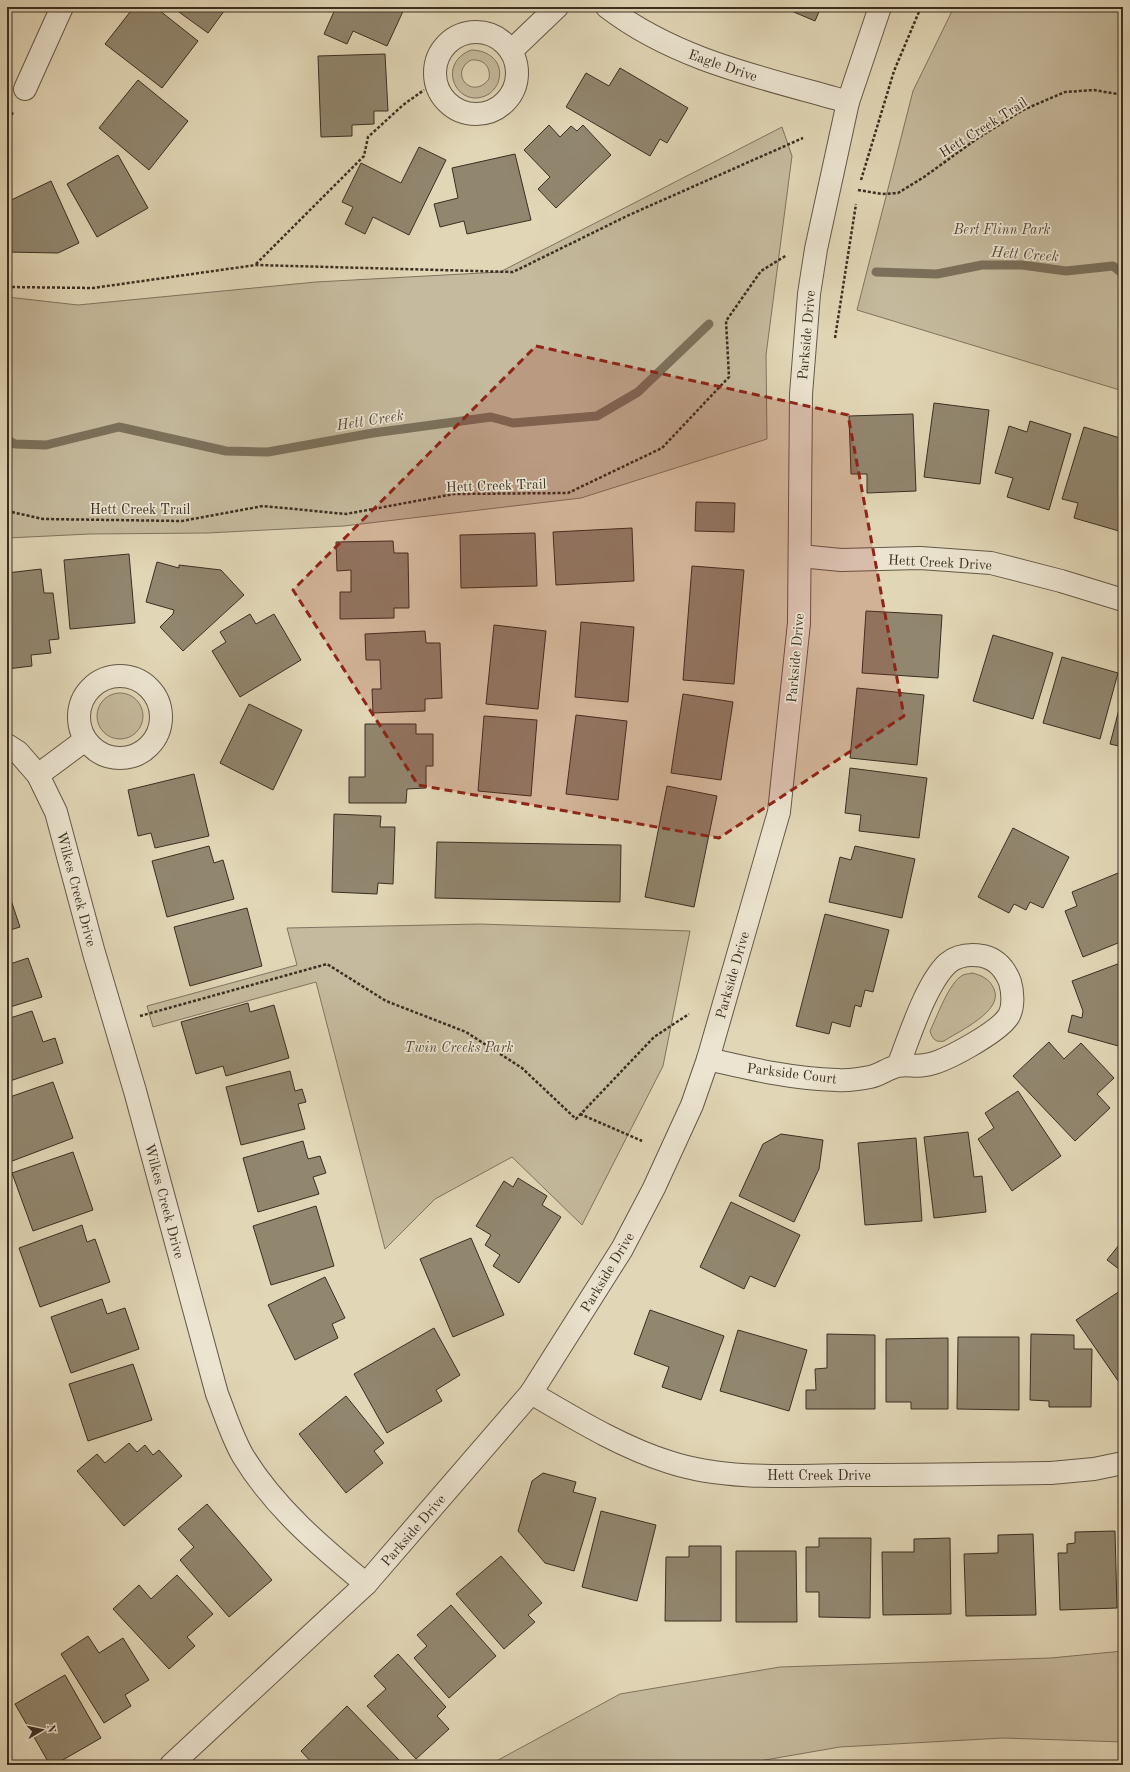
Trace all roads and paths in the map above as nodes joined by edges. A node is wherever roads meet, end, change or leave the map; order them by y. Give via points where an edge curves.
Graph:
1 (62, 7) edge
2 (557, 7) edge
3 (607, 7) edge
4 (880, 7) edge
5 (921, 7) edge
6 (511, 51) dead end
7 (25, 89) dead end
8 (424, 90) dead end
9 (1123, 95) edge
10 (848, 102) junction
11 (803, 138) dead end
12 (857, 198) dead end
13 (787, 255) dead end
14 (256, 265) junction
15 (7, 287) edge
16 (834, 340) dead end
17 (7, 511) edge
18 (800, 556) junction
19 (1123, 600) edge
20 (85, 740) dead end
21 (7, 745) edge
22 (38, 774) junction
23 (689, 1014) dead end
24 (138, 1016) dead end
25 (708, 1059) junction
26 (898, 1066) junction
27 (580, 1114) junction
28 (642, 1141) dead end
29 (532, 1393) junction
30 (1123, 1464) edge
31 (366, 1584) junction
32 (171, 1765) edge

1 - 7 street
2 - 6 street
3 - 10 street, Eagle Drive via 667,44 702,58
4 - 10 street, Parkside Drive
5 - 9 path, Hett Creek Trail via 894,71 858,190 882,194 898,193 997,126 1024,110 1065,92 1094,90
8 - 14 path via 403,105 368,137 364,156
10 - 18 street, Parkside Drive via 816,249 809,294 801,394
11 - 14 path via 629,215 513,272
12 - 16 path
13 - 17 path, Hett Creek Trail via 761,272 726,321 729,378 662,448 568,493 454,494 346,514 263,506 182,521 43,519
14 - 15 path via 93,288
18 - 19 street, Hett Creek Drive via 841,560 920,558 991,563
18 - 25 street, Parkside Drive via 799,623 779,812
20 - 22 street
21 - 22 street, Wilkes Creek Drive via 18,752
22 - 31 street, Wilkes Creek Drive via 56,812 66,846 217,1394 228,1423 243,1455 260,1481 323,1549
23 - 27 path via 654,1037
24 - 27 path via 327,964 386,1001 466,1032 522,1068 576,1119
25 - 26 street, Parkside Court via 772,1073 838,1080 870,1077
25 - 29 street, Parkside Drive via 692,1105 654,1188 622,1249
26 - 26 street, Parkside Court via 926,1066 948,1058 1001,1025 1009,1016 1012,988 998,963 987,957 974,955 961,957 949,963 927,994
27 - 28 path
29 - 30 street, Hett Creek Drive via 581,1422 633,1448 669,1463 718,1473 772,1476 1051,1473
29 - 31 street, Parkside Drive
31 - 32 street, Parkside Drive

